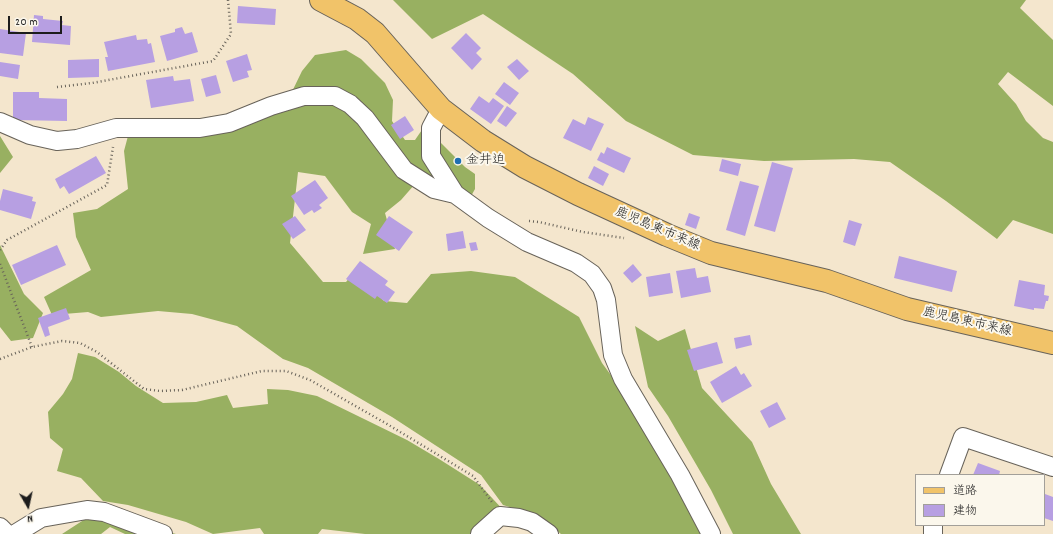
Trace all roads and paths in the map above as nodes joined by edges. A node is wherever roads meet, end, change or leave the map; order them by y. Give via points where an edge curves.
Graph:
1 (228, 0) edge
2 (321, 0) edge
3 (57, 87) dead end
4 (441, 110) junction
5 (0, 122) edge
6 (116, 128) junction
7 (455, 194) junction
8 (524, 221) dead end
9 (630, 239) dead end
10 (0, 250) edge
11 (0, 264) edge
12 (1053, 343) edge
13 (32, 347) junction
14 (0, 358) edge
15 (1053, 467) edge
16 (949, 474) edge
17 (500, 516) junction
18 (0, 527) edge
19 (7, 534) edge
20 (16, 534) edge
21 (163, 534) edge
22 (480, 534) edge
23 (549, 534) edge
24 (711, 534) edge

1 - 3 path via 231,34 212,61
2 - 4 main road, 鹿児島東市来線 via 357,19 375,33
4 - 7 street via 431,128 431,156
4 - 12 main road, 鹿児島東市来線 via 483,141 525,167 591,201 711,253 827,281 907,309
5 - 6 street via 30,135 56,141 77,139
6 - 7 street via 200,128 229,123 304,96 335,96 350,104 365,118 404,170 434,189
6 - 10 path via 107,185 7,240
7 - 24 street via 527,242 576,263 592,274 602,288 606,300 613,355 623,378
8 - 9 path
11 - 13 path
13 - 14 path
13 - 17 path via 62,342 80,343 97,352 144,388 160,391 182,390 262,371 286,371 310,380 472,476
15 - 16 street via 962,437
17 - 22 street
17 - 23 street via 532,522
18 - 19 street
20 - 21 street via 41,518 87,510 104,512

